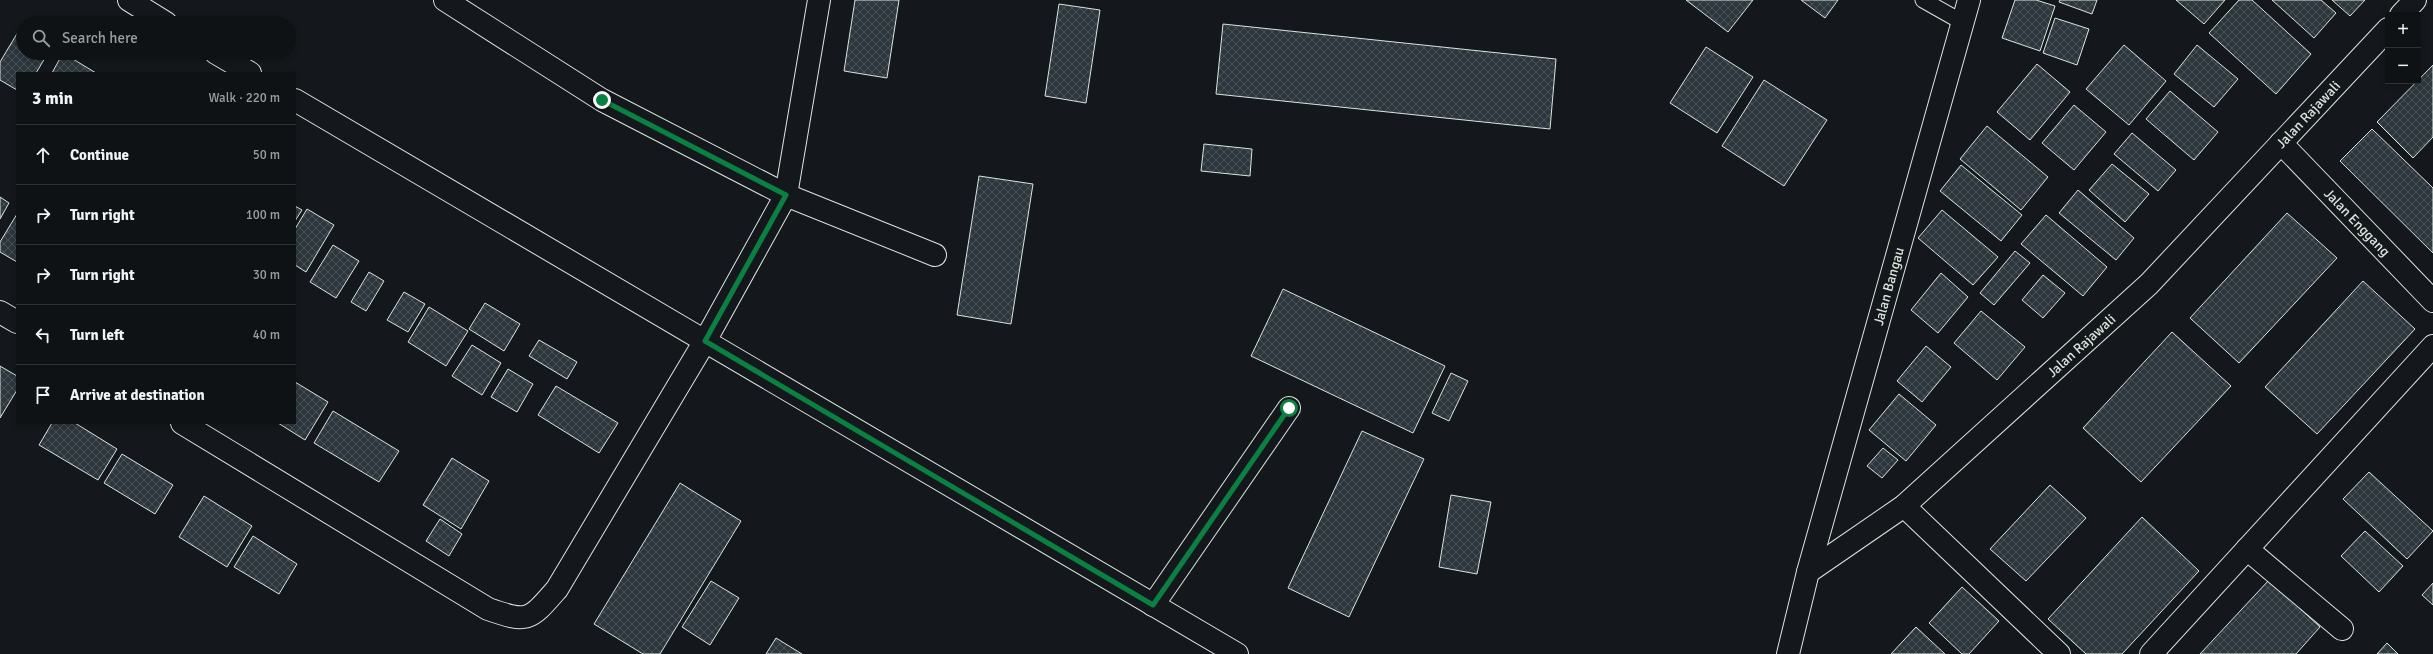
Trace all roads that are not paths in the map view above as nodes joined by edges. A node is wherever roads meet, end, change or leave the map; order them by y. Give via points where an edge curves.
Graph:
1 (129, 0) edge
2 (445, 0) edge
3 (819, 0) edge
4 (1923, 0) edge
5 (1969, 0) edge
6 (2415, 0) edge
7 (2404, 12) edge
8 (155, 16) edge
9 (1962, 22) junction
10 (2385, 32) edge
11 (228, 60) edge
12 (248, 72) edge
13 (296, 101) edge
14 (2281, 143) junction
15 (786, 195) junction
16 (935, 255) dead end
17 (2433, 301) edge
18 (0, 312) edge
19 (16, 321) edge
20 (705, 341) junction
21 (2433, 346) edge
22 (1289, 408) dead end
23 (184, 424) edge
24 (1904, 506) junction
25 (2247, 549) junction
26 (1808, 572) junction
27 (1153, 605) junction
28 (2342, 629) dead end
29 (1237, 654) edge
30 (1788, 654) edge
31 (2059, 654) edge
32 (2151, 654) edge

1 - 8 street
2 - 15 street via 602,100
3 - 15 street
4 - 9 lane
5 - 9 street, Jalan Bangau
6 - 7 street
9 - 26 street, Jalan Bangau
10 - 14 street, Jalan Rajawali
11 - 12 street
13 - 20 street
14 - 17 street, Jalan Enggang
14 - 24 street, Jalan Rajawali via 2149,284
15 - 16 street
15 - 20 street
18 - 19 street
20 - 23 street via 557,589 536,614 516,619 488,609
20 - 27 street
21 - 25 street
22 - 27 street
24 - 26 street, Jalan Rajawali
24 - 31 street
25 - 28 street
25 - 32 street
26 - 30 street
27 - 29 street

